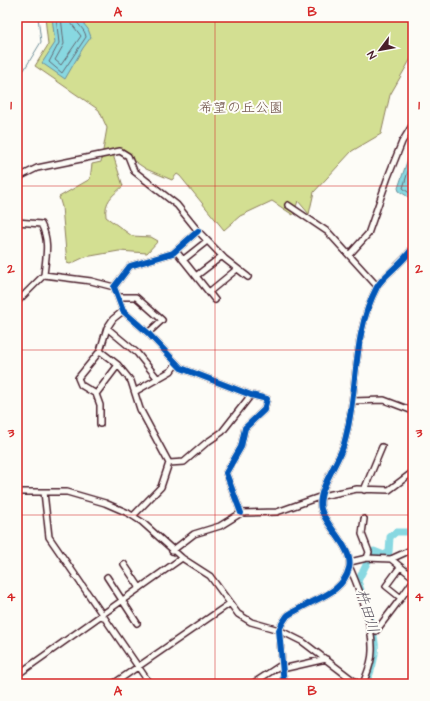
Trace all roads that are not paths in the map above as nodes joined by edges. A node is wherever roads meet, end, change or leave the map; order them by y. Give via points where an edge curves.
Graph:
1 (413, 124) edge
2 (17, 178) edge
3 (288, 205) dead end
4 (17, 222) edge
5 (198, 231) junction
6 (207, 241) junction
7 (413, 247) edge
8 (176, 251) junction
9 (349, 255) junction
10 (222, 256) junction
11 (183, 260) junction
12 (237, 269) junction
13 (44, 275) junction
14 (196, 276) junction
15 (248, 277) dead end
16 (378, 286) junction
17 (114, 287) junction
18 (209, 292) junction
19 (118, 297) junction
20 (215, 300) dead end
21 (17, 302) edge
22 (123, 311) junction
23 (107, 328) junction
24 (148, 333) junction
25 (100, 351) junction
26 (176, 364) junction
27 (118, 365) junction
28 (158, 379) junction
29 (136, 391) junction
30 (96, 394) junction
31 (250, 395) junction
32 (352, 401) junction
33 (412, 408) edge
34 (100, 424) dead end
35 (382, 447) dead end
36 (169, 463) junction
37 (413, 472) edge
38 (364, 490) junction
39 (17, 492) edge
40 (44, 492) junction
41 (322, 496) junction
42 (241, 513) junction
43 (133, 516) junction
44 (364, 519) dead end
45 (413, 549) edge
46 (172, 550) junction
47 (182, 558) junction
48 (369, 558) junction
49 (391, 559) junction
50 (350, 562) junction
51 (124, 564) dead end
52 (400, 567) junction
53 (350, 568) junction
54 (107, 577) dead end
55 (413, 577) edge
56 (413, 581) edge
57 (140, 588) junction
58 (401, 598) junction
59 (122, 601) junction
60 (229, 604) junction
61 (103, 615) junction
62 (137, 623) dead end
63 (280, 630) junction
64 (376, 631) dead end
65 (326, 659) junction
66 (138, 666) junction
67 (281, 667) junction
68 (17, 675) edge
69 (113, 684) edge
70 (150, 684) edge
71 (252, 684) edge
72 (284, 684) edge
73 (358, 684) edge
74 (363, 684) edge

1 - 9 street via 402,142 368,234
2 - 5 street via 37,168 120,151 128,156 134,171 177,205
3 - 9 street via 328,232
4 - 13 street via 41,224 45,231 48,245
5 - 6 street
5 - 8 street
6 - 10 street
6 - 11 street
7 - 16 street via 407,258
8 - 11 street
8 - 17 street via 130,266
9 - 16 street
10 - 12 street
10 - 14 street
11 - 14 street
12 - 15 street
12 - 18 street
13 - 17 street via 91,281
13 - 21 street
14 - 18 street
16 - 32 street via 361,332
17 - 19 street
18 - 20 street
19 - 22 street
19 - 24 street via 136,298 162,320
22 - 23 street
22 - 24 street
23 - 25 street
23 - 28 street via 137,353
24 - 26 street
25 - 27 street
25 - 30 street via 78,378 82,385
26 - 28 street via 171,371
26 - 31 street
27 - 29 street
27 - 30 street
28 - 29 street
29 - 36 street via 140,409
30 - 34 street via 100,405
31 - 36 street via 222,432 184,462
31 - 42 street via 267,399 264,410 245,428 241,447 226,473
32 - 33 street via 384,400
32 - 41 street via 344,445
35 - 38 street
36 - 43 street via 161,487
37 - 38 street via 389,490
38 - 41 street
39 - 40 street
40 - 43 street via 67,492 86,497
40 - 61 street via 49,537
41 - 42 street via 277,512
41 - 50 street via 321,509
42 - 46 street via 220,526 194,534
43 - 46 street
44 - 48 street via 362,534
45 - 49 street
46 - 47 street
47 - 57 street
47 - 60 street via 210,576
48 - 49 street
48 - 50 street
49 - 52 street
50 - 53 street
51 - 57 street
52 - 55 street
52 - 58 street via 386,586
53 - 63 street via 335,591 287,616
53 - 74 street via 372,638 372,652
54 - 59 street
56 - 58 street
57 - 59 street
58 - 64 street
59 - 61 street
59 - 62 street
60 - 63 street via 238,614 251,622
60 - 66 street
61 - 66 street
61 - 68 street
63 - 65 street via 303,642
63 - 67 street
65 - 67 street
65 - 73 street
66 - 69 street
66 - 70 street
67 - 71 street
67 - 72 street

